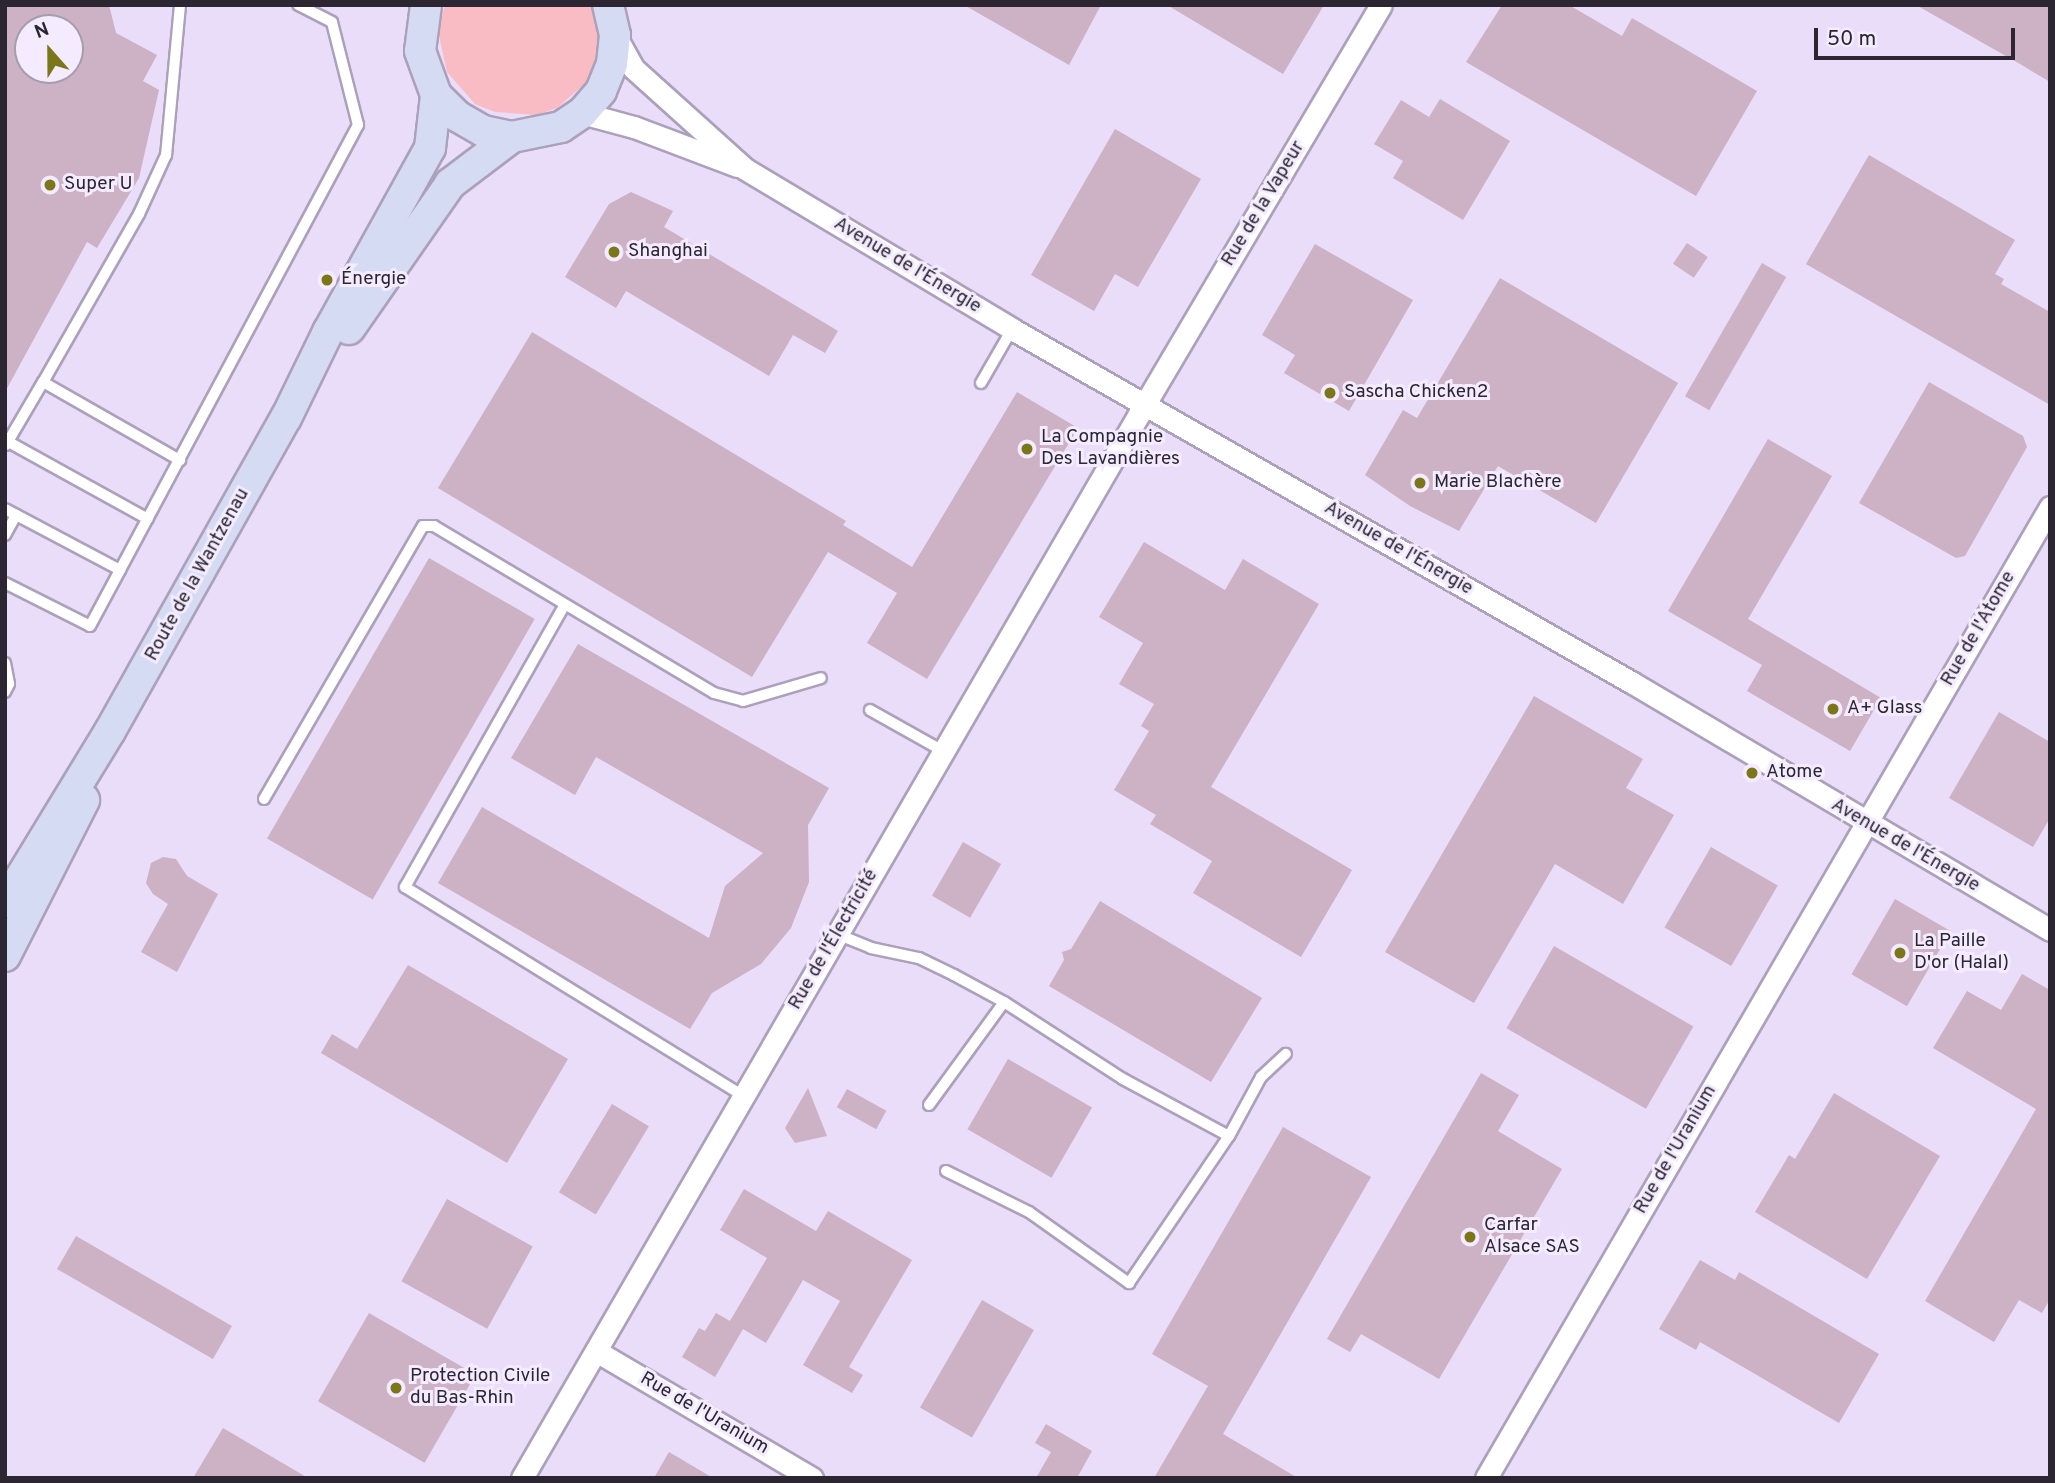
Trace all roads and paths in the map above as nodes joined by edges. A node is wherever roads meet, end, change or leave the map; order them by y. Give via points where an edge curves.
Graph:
1 (180, 5) edge
2 (298, 5) edge
3 (608, 5) edge
4 (1381, 5) edge
5 (418, 13) edge
6 (615, 35) junction
7 (436, 95) junction
8 (582, 113) junction
9 (512, 137) junction
10 (746, 169) junction
11 (1012, 329) junction
12 (43, 382) junction
13 (981, 383) dead end
14 (1146, 402) junction
15 (286, 418) junction
16 (7, 443) edge
17 (180, 460) junction
18 (2050, 508) edge
19 (5, 509) edge
20 (16, 515) junction
21 (148, 519) junction
22 (5, 535) edge
23 (120, 570) junction
24 (5, 583) edge
25 (564, 606) junction
26 (5, 663) edge
27 (821, 678) dead end
28 (5, 692) edge
29 (870, 710) dead end
30 (110, 731) junction
31 (943, 751) junction
32 (264, 799) dead end
33 (1866, 823) junction
34 (5, 903) edge
35 (2050, 930) edge
36 (837, 934) junction
37 (5, 956) edge
38 (1004, 1002) junction
39 (1286, 1054) dead end
40 (743, 1096) junction
41 (929, 1105) dead end
42 (1229, 1136) junction
43 (946, 1171) dead end
44 (596, 1351) junction
45 (522, 1478) edge
46 (812, 1478) edge
47 (1486, 1478) edge

1 - 12 lane via 166,155 139,214
2 - 17 lane via 331,22 358,125
3 - 6 main road
4 - 14 street, Rue de la Vapeur
5 - 7 main road via 426,74
6 - 8 main road via 608,73
6 - 10 street, Avenue de l'Énergie via 633,68
7 - 9 main road via 474,127
7 - 15 main road, Route de la Wantzenau via 430,148
8 - 9 main road via 549,131
8 - 10 street, Avenue de l'Énergie via 634,127
9 - 15 main road, Route de la Wantzenau via 450,184
10 - 11 street, Avenue de l'Énergie
11 - 13 lane
11 - 14 street, Avenue de l'Énergie
12 - 16 lane
12 - 17 lane
14 - 31 street, Rue de l'Électricité
14 - 33 street, Avenue de l'Énergie
15 - 30 main road, Route de la Wantzenau
16 - 21 lane
17 - 21 lane
18 - 33 street, Rue de l'Atome
19 - 20 lane
20 - 22 lane
20 - 23 lane
21 - 23 lane
23 - 24 lane via 90,626
25 - 27 lane via 714,693 743,701
25 - 32 lane via 434,526 423,526
25 - 40 lane via 405,887
26 - 28 lane via 9,684
29 - 31 lane
30 - 34 main road, Route de la Wantzenau
30 - 37 main road, Route de la Wantzenau via 58,856
31 - 36 street, Rue de l'Électricité
33 - 35 street, Avenue de l'Énergie
33 - 47 street, Rue de l'Uranium
36 - 38 lane via 870,948 919,958
36 - 40 street, Rue de l'Électricité
38 - 41 lane
38 - 42 lane via 1123,1079
39 - 42 lane via 1261,1077
40 - 44 street, Rue de l'Électricité
42 - 43 lane via 1129,1283 1030,1212
44 - 45 street, Rue de l'Électricité
44 - 46 street, Rue de l'Uranium

